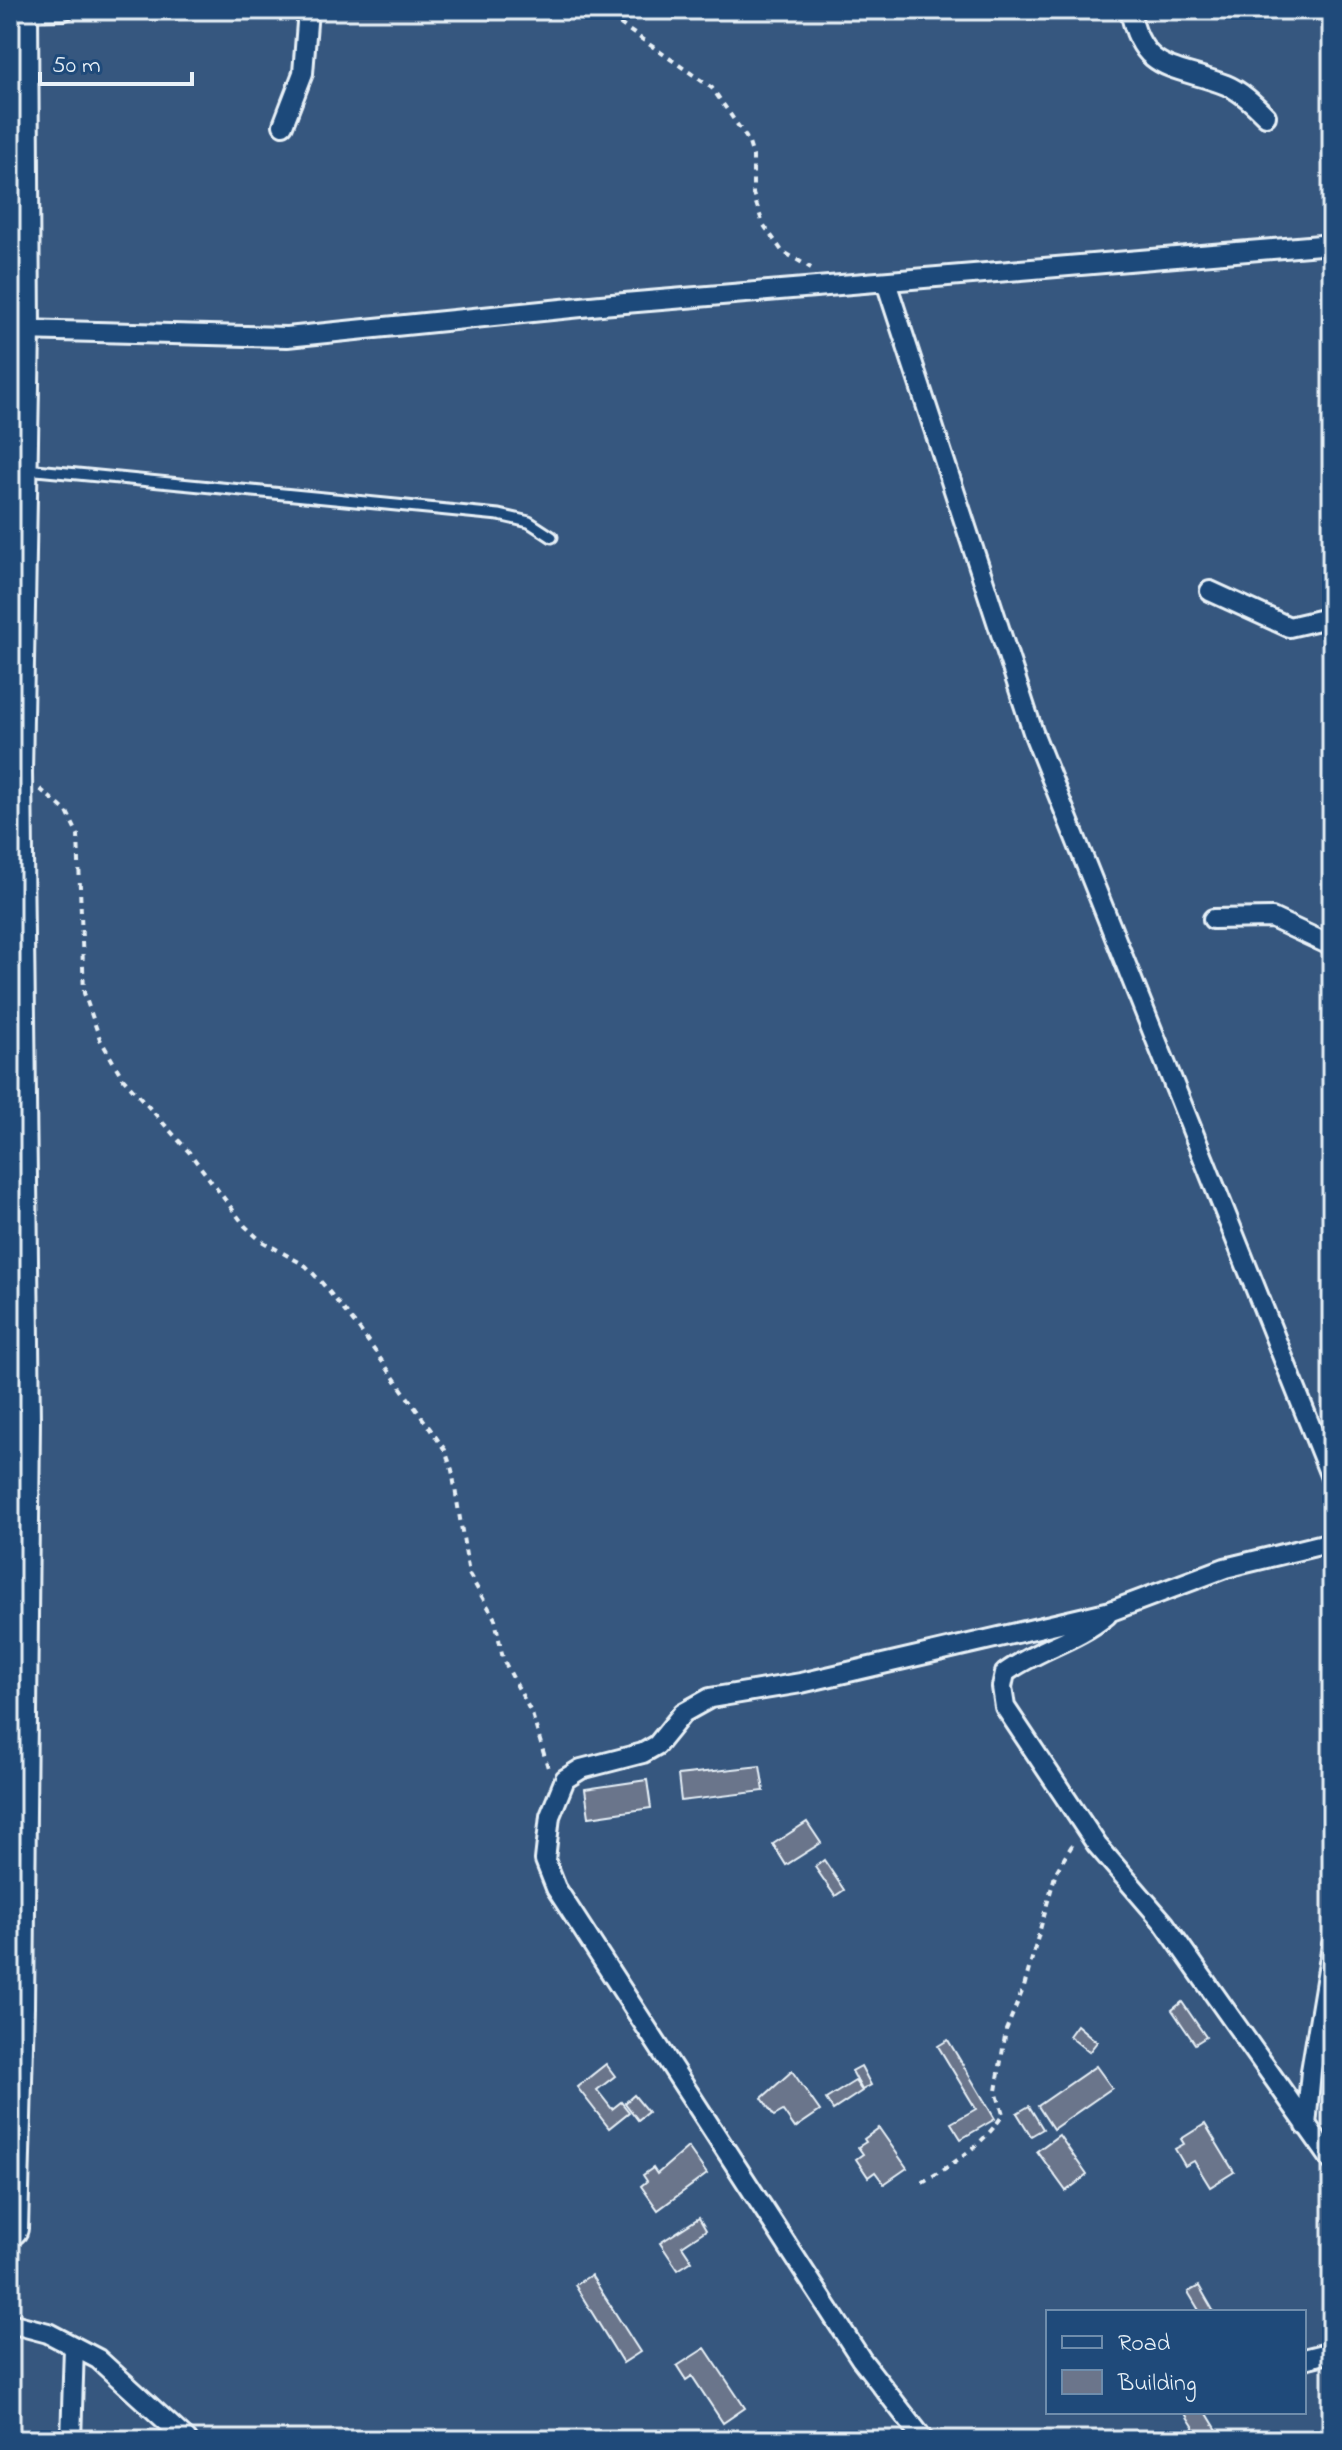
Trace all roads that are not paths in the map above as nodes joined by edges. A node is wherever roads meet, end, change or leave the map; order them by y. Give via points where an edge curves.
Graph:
1 (20, 10) edge
2 (64, 10) edge
3 (308, 10) edge
4 (1130, 10) edge
5 (15, 68) edge
6 (1266, 116) dead end
7 (283, 125) dead end
8 (16, 186) edge
9 (1332, 244) edge
10 (886, 282) junction
11 (18, 324) edge
12 (19, 468) junction
13 (552, 537) dead end
14 (1210, 591) dead end
15 (13, 597) edge
16 (1332, 617) edge
17 (12, 675) edge
18 (1213, 919) dead end
19 (1332, 946) edge
20 (14, 1023) edge
21 (1332, 1480) edge
22 (1332, 1542) edge
23 (1111, 1611) junction
24 (1332, 1945) edge
25 (1306, 2126) junction
26 (1332, 2161) edge
27 (10, 2228) edge
28 (10, 2323) edge
29 (74, 2347) junction
30 (1332, 2352) edge
31 (1306, 2358) edge
32 (71, 2440) edge
33 (187, 2440) edge
34 (924, 2440) edge

1 - 2 street
1 - 5 highway
3 - 7 street via 303,73
4 - 6 street via 1137,41 1152,57 1227,85
5 - 8 highway
8 - 11 highway
9 - 10 street
10 - 11 street via 287,337
10 - 21 street via 1033,732
11 - 12 highway
12 - 13 lane via 499,515 529,522
12 - 15 highway
14 - 16 street via 1289,627
15 - 17 highway
17 - 20 highway
18 - 19 street via 1272,918
20 - 27 highway via 22,1422
22 - 23 street via 1225,1568
23 - 25 street via 1088,1630 1023,1659 1005,1673 1005,1707 1083,1826 1171,1933
23 - 34 street via 801,1683 710,1698 683,1713 657,1745 643,1753 572,1773 550,1816 545,1860 556,1888 861,2359
24 - 25 street
25 - 26 street
28 - 29 street
29 - 32 street
29 - 33 street via 98,2359
30 - 31 street

